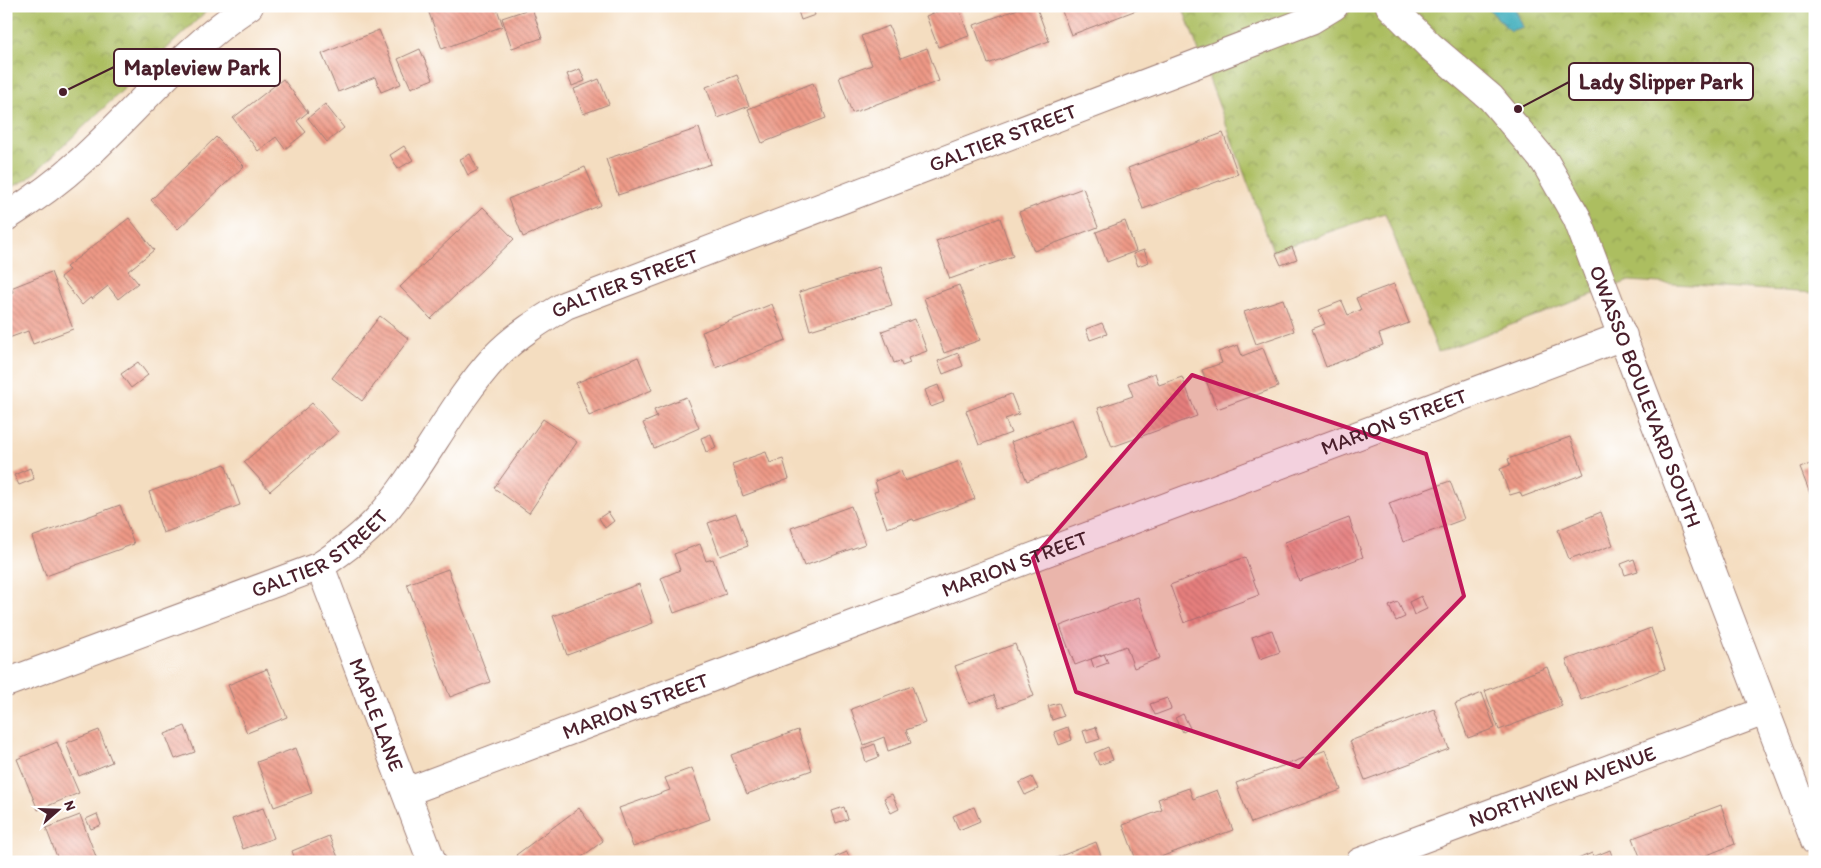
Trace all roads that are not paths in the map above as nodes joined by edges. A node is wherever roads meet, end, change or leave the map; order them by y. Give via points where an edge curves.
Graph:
1 (250, 6) edge
2 (1334, 6) edge
3 (1390, 6) edge
4 (6, 217) edge
5 (1623, 336) junction
6 (320, 566) junction
7 (6, 683) edge
8 (1765, 711) junction
9 (406, 792) junction
10 (1815, 841) edge
11 (432, 862) edge
12 (1360, 862) edge

1 - 4 street via 194,50 46,192
2 - 6 street, GALTIER STREET via 1311,20 566,305 529,328 496,356 379,518 349,546
3 - 5 street, OWASSO BOULEVARD SOUTH via 1430,46 1491,98 1545,162 1577,218
5 - 8 street, OWASSO BOULEVARD SOUTH
5 - 9 street, MARION STREET
6 - 7 street, GALTIER STREET
6 - 9 street, MAPLE LANE
8 - 10 street, OWASSO BOULEVARD SOUTH
8 - 12 street, NORTHVIEW AVENUE
9 - 11 street, MAPLE LANE

